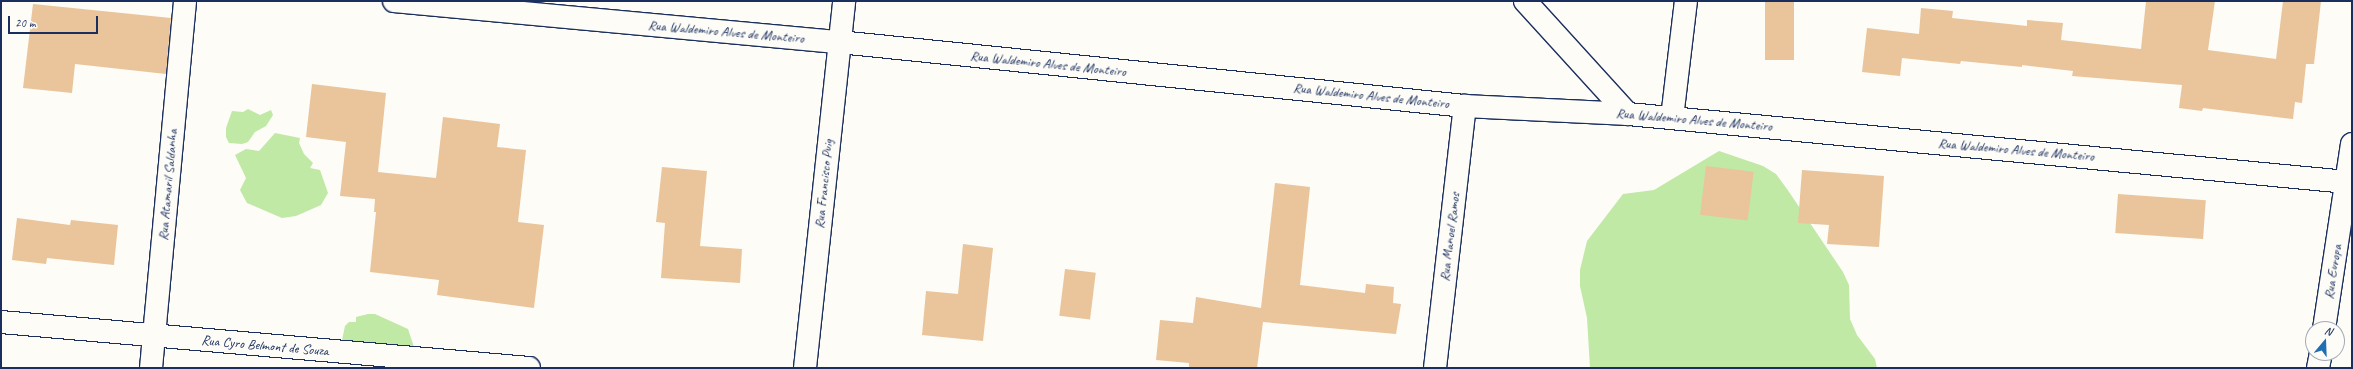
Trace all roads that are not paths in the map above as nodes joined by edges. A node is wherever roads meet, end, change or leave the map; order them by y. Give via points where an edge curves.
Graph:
1 (185, 1) edge
2 (394, 1) edge
3 (844, 1) edge
4 (1525, 1) edge
5 (1686, 1) edge
6 (839, 42) junction
7 (1465, 106) junction
8 (1628, 114) junction
9 (1672, 118) junction
10 (2352, 144) edge
11 (2348, 182) junction
12 (2325, 321) edge
13 (1, 322) edge
14 (154, 336) junction
15 (151, 368) edge
16 (529, 368) edge
17 (805, 368) edge
18 (1435, 368) edge

1 - 14 street, Rua Atamaril Saldanha
2 - 6 street, Rua Waldemiro Alves de Monteiro
3 - 6 street, Rua Francisco Puig
4 - 8 street
5 - 9 street
6 - 7 street, Rua Waldemiro Alves de Monteiro
6 - 17 street, Rua Francisco Puig
7 - 8 street, Rua Waldemiro Alves de Monteiro
7 - 18 street, Rua Manoel Ramos
8 - 9 street, Rua Waldemiro Alves de Monteiro
9 - 11 street, Rua Waldemiro Alves de Monteiro
10 - 11 street, Rua Europa
11 - 12 street, Rua Europa
13 - 14 street, Rua Cyro Belmont de Souza
14 - 15 street, Rua Atamaril Saldanha
14 - 16 street, Rua Cyro Belmont de Souza

